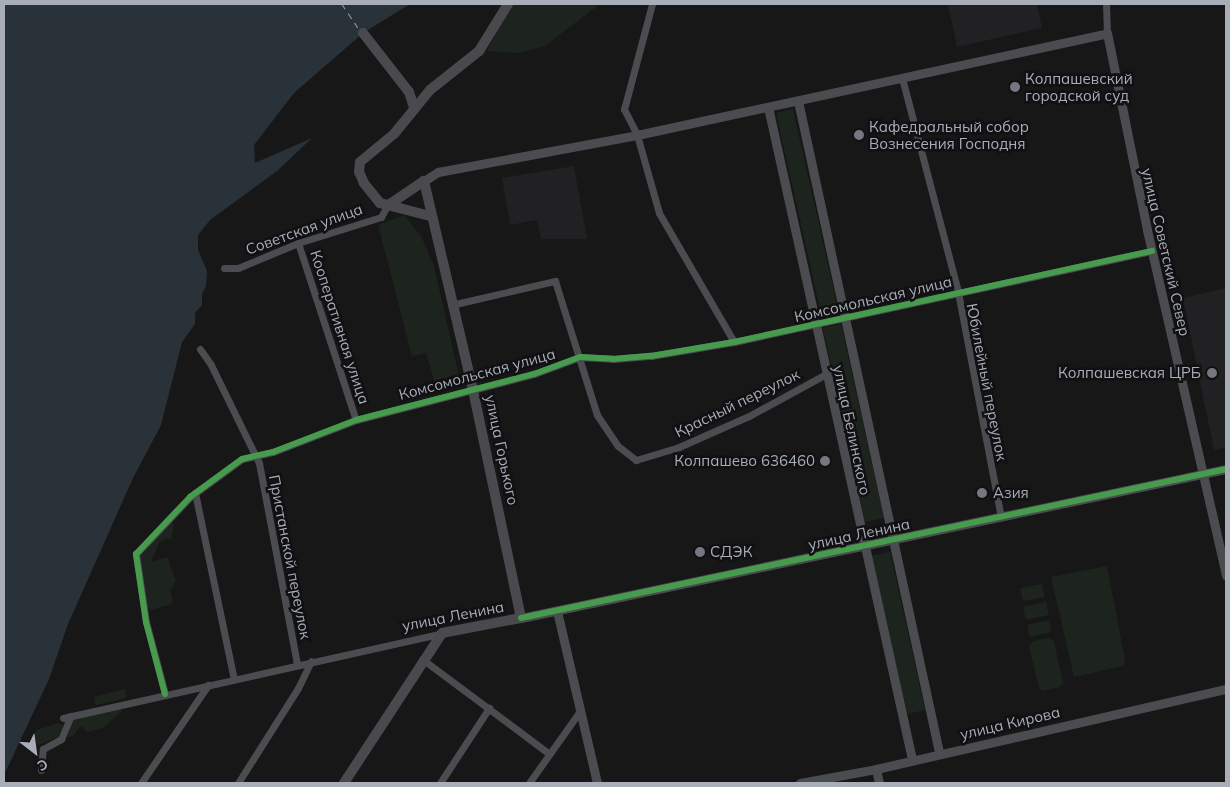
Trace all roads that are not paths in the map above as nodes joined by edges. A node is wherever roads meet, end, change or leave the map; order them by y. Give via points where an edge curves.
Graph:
1 (508, 4) edge
2 (652, 4) edge
3 (1106, 4) edge
4 (363, 33) dead end
5 (1107, 33) junction
6 (902, 78) junction
7 (798, 100) junction
8 (414, 107) junction
9 (768, 107) junction
10 (637, 135) junction
11 (424, 181) junction
12 (387, 206) junction
13 (430, 216) junction
14 (298, 242) junction
15 (1152, 251) junction
16 (224, 268) dead end
17 (958, 292) junction
18 (451, 305) junction
19 (846, 318) junction
20 (816, 326) junction
21 (734, 342) junction
22 (200, 349) dead end
23 (580, 357) junction
24 (826, 374) junction
25 (473, 390) junction
26 (356, 420) junction
27 (254, 455) junction
28 (1226, 469) edge
29 (1203, 475) junction
30 (195, 493) junction
31 (1001, 517) junction
32 (892, 540) junction
33 (863, 546) junction
34 (1226, 576) edge
35 (557, 611) junction
36 (521, 618) junction
37 (442, 634) junction
38 (422, 659) junction
39 (311, 661) junction
40 (297, 664) junction
41 (234, 679) junction
42 (208, 684) junction
43 (1226, 689) edge
44 (165, 694) junction
45 (489, 708) junction
46 (580, 711) junction
47 (71, 716) junction
48 (63, 718) dead end
49 (939, 752) junction
50 (548, 753) junction
51 (912, 759) junction
52 (876, 769) junction
53 (41, 770) dead end
54 (141, 783) edge
55 (238, 783) edge
56 (344, 783) edge
57 (440, 783) edge
58 (529, 783) edge
59 (597, 783) edge
60 (800, 783) edge
61 (880, 783) edge

1 - 8 main road via 479,50
2 - 10 street via 624,109
3 - 5 street, улица Советский Север
4 - 8 main road via 409,92
5 - 6 street
5 - 15 street, улица Советский Север
6 - 7 street
6 - 17 street, Юбилейный переулок
7 - 9 street
7 - 19 street, улица Белинского
8 - 12 main road via 410,117 394,134 360,162 359,172 364,183 373,197
9 - 10 street
9 - 20 street, улица Белинского
10 - 11 street via 438,172
10 - 21 street via 659,214
11 - 12 main road
11 - 13 main road, улица Горького
12 - 13 main road
12 - 14 street, Советская улица via 381,217
13 - 18 main road, улица Горького
14 - 16 street, Советская улица via 238,268
14 - 26 street, Кооперативная улица
15 - 17 street, Комсомольская улица
15 - 29 street, улица Советский Север
17 - 19 street, Комсомольская улица
17 - 31 street, Юбилейный переулок
18 - 23 street, Красный переулок via 555,282
18 - 25 main road, улица Горького
19 - 20 street, Комсомольская улица
19 - 32 street, улица Белинского
20 - 21 street, Комсомольская улица
20 - 24 street, улица Белинского
21 - 23 street, Комсомольская улица via 652,356
22 - 27 street, Пристанской переулок via 219,380
23 - 24 street, Красный переулок via 597,416 618,446 636,460 679,447 741,420
23 - 25 street, Комсомольская улица via 534,374
24 - 33 street, улица Белинского
25 - 26 street, Комсомольская улица
25 - 36 main road, улица Горького
26 - 27 street, Комсомольская улица via 273,452
27 - 30 street, Комсомольская улица via 242,459
27 - 40 street, Пристанской переулок via 259,463
28 - 29 street, улица Ленина
29 - 31 street, улица Ленина
29 - 34 street, улица Советский Север
30 - 41 street
30 - 44 street, Комсомольская улица via 136,554 146,622
31 - 32 street, улица Ленина
32 - 33 street, улица Ленина
32 - 49 street, улица Белинского
33 - 35 street, улица Ленина
33 - 51 street, улица Белинского
35 - 36 street, улица Ленина
35 - 46 street
36 - 37 main road, улица Ленина
37 - 38 main road
37 - 39 street, улица Ленина
38 - 45 street
38 - 56 main road
39 - 40 street, улица Ленина
39 - 55 street via 298,688
40 - 41 street, улица Ленина
41 - 42 street, улица Ленина
42 - 44 street, улица Ленина
42 - 54 street
43 - 49 street, улица Кирова
44 - 47 street, улица Ленина
45 - 50 street
45 - 57 street
46 - 50 street
46 - 59 street
47 - 48 street, улица Ленина
47 - 53 street via 60,739 43,749
49 - 51 street, улица Кирова
50 - 58 street
51 - 52 street, улица Кирова
52 - 60 street, улица Кирова
52 - 61 street

